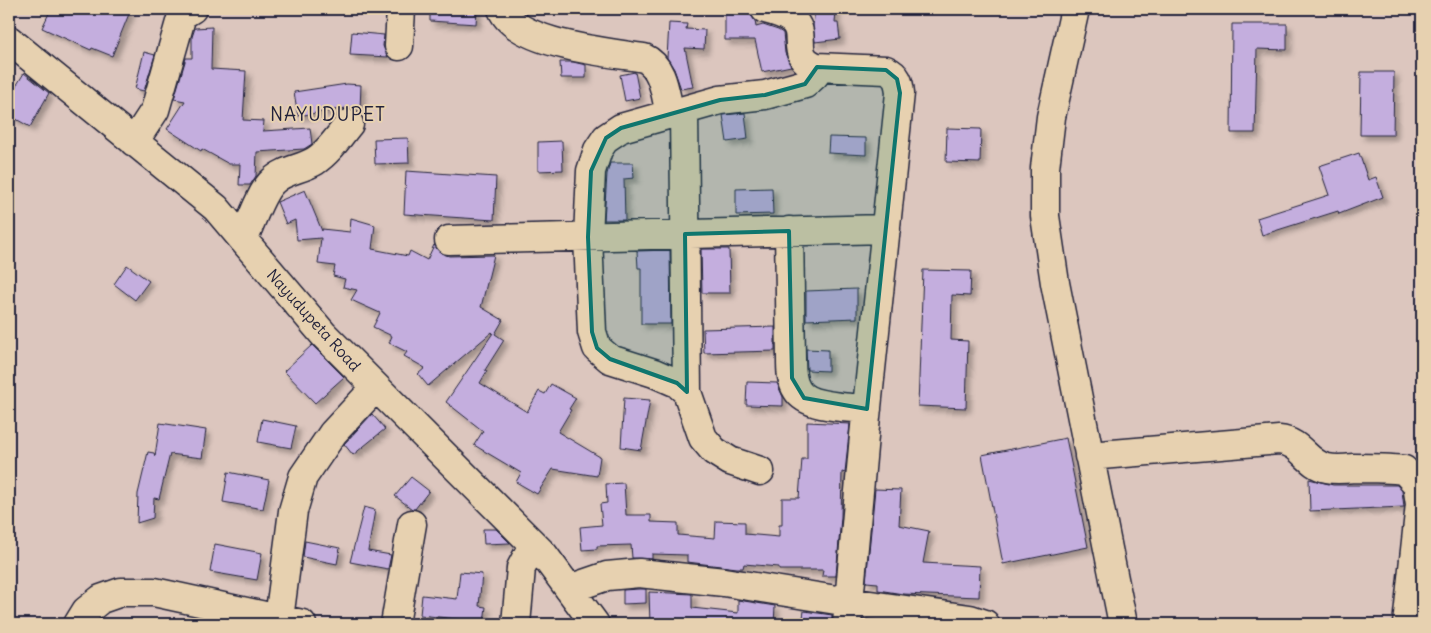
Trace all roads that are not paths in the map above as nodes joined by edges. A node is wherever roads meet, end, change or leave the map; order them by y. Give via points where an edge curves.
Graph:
1 (401, 9) edge
2 (502, 9) edge
3 (765, 9) edge
4 (1075, 9) edge
5 (185, 11) edge
6 (9, 40) edge
7 (399, 46) dead end
8 (817, 67) junction
9 (677, 113) junction
10 (349, 124) dead end
11 (134, 142) junction
12 (886, 229) junction
13 (789, 231) junction
14 (685, 234) junction
15 (588, 236) junction
16 (244, 240) junction
17 (449, 240) dead end
18 (376, 387) junction
19 (687, 392) junction
20 (867, 409) junction
21 (1089, 456) junction
22 (760, 471) dead end
23 (412, 524) dead end
24 (533, 544) junction
25 (569, 589) junction
26 (848, 613) edge
27 (291, 622) edge
28 (78, 624) edge
29 (395, 624) edge
30 (516, 624) edge
31 (595, 624) edge
32 (985, 624) edge
33 (1123, 624) edge
34 (1407, 624) edge

1 - 7 street
2 - 9 street via 518,27 538,38 650,61 659,71
3 - 8 street via 790,18 800,36 803,58
4 - 21 street via 1051,117 1045,168 1045,216
5 - 11 street via 155,110
6 - 11 street, Nayudupeta Road
8 - 9 street via 815,75 805,84 765,95 720,100
8 - 12 street via 886,70 897,79 900,93
9 - 14 street
9 - 15 street via 621,128 606,138 591,172
10 - 16 street via 326,153 314,162 271,182
11 - 16 street, Nayudupeta Road via 216,208
12 - 13 street
12 - 20 street
13 - 14 street
13 - 20 street via 791,359 792,378 797,391 817,404
14 - 15 street
14 - 19 street
15 - 17 street
15 - 19 street via 592,332 597,348 610,359 677,383
16 - 18 street, Nayudupeta Road via 324,335
18 - 24 street, Nayudupeta Road
18 - 27 street via 333,433 303,477 293,511
19 - 22 street via 703,438 714,451 730,461
20 - 26 street
21 - 33 street
21 - 34 street via 1288,440 1314,463 1326,468 1404,470 1417,484 1420,504
23 - 29 street
24 - 25 street, Nayudupeta Road
24 - 30 street via 521,568
25 - 26 street via 607,576 639,573 724,582
25 - 31 street, Nayudupeta Road
26 - 32 street via 970,619
27 - 28 street via 154,592 121,592 101,599 86,610

